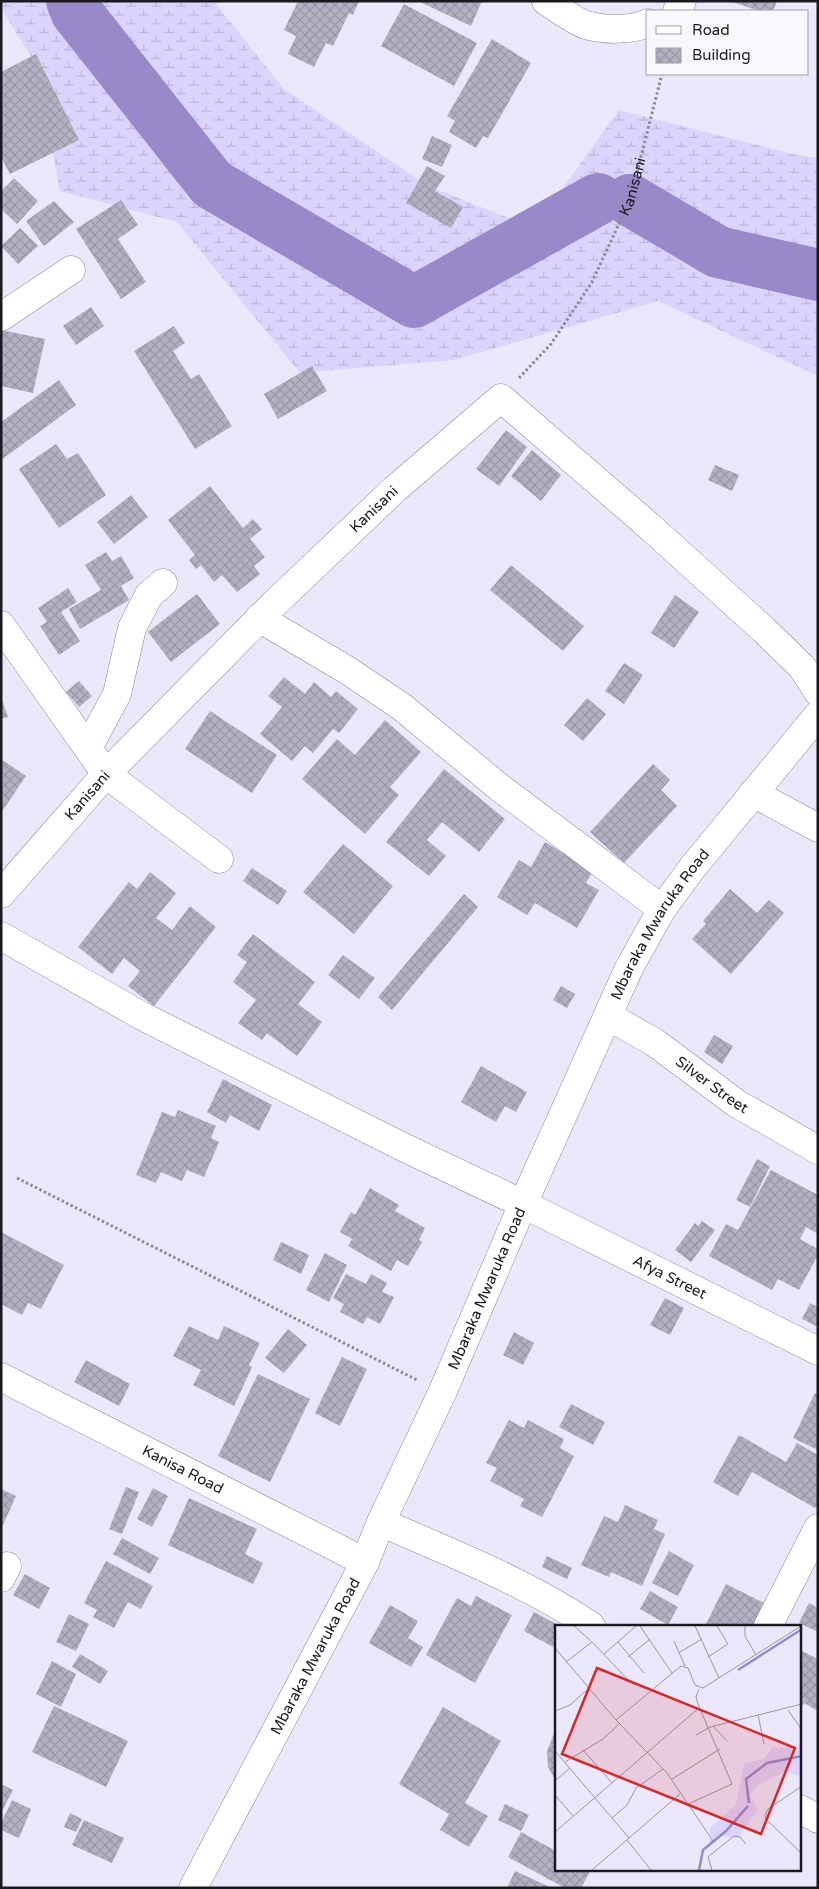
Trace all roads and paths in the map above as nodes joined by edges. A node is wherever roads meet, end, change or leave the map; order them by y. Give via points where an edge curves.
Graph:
1 (546, 1) edge
2 (646, 25) edge
3 (662, 75) edge
4 (71, 270) dead end
5 (1, 316) edge
6 (501, 398) junction
7 (163, 583) dead end
8 (259, 618) junction
9 (1, 625) edge
10 (818, 692) edge
11 (818, 715) edge
12 (88, 748) junction
13 (106, 774) junction
14 (753, 793) junction
15 (818, 828) edge
16 (220, 859) dead end
17 (1, 894) edge
18 (662, 910) junction
19 (1, 936) edge
20 (608, 1016) junction
21 (818, 1150) edge
22 (17, 1178) dead end
23 (523, 1204) junction
24 (818, 1351) edge
25 (1, 1377) edge
26 (442, 1393) junction
27 (381, 1522) junction
28 (818, 1528) edge
29 (365, 1562) junction
30 (589, 1625) edge
31 (769, 1625) edge
32 (802, 1809) edge
33 (818, 1819) edge
34 (193, 1888) edge

1 - 2 street via 585,25 613,29
3 - 6 path, Kanisani via 630,200 592,282 551,344
4 - 5 street
6 - 8 street, Kanisani via 395,489
6 - 10 street via 764,630 802,668
7 - 12 street via 149,595 132,628 117,694
8 - 13 street, Kanisani
8 - 18 street via 348,670 402,707 499,787
9 - 12 street
11 - 14 street, Mbaraka Mwaruka Road
12 - 13 street
13 - 16 street
13 - 17 street, Kanisani
14 - 15 street
14 - 18 street, Mbaraka Mwaruka Road
18 - 20 street, Mbaraka Mwaruka Road via 629,968
19 - 23 street, Afya Street via 142,1016
20 - 21 street, Silver Street via 654,1042 736,1103
20 - 23 street, Mbaraka Mwaruka Road
22 - 26 path
23 - 24 street, Afya Street
23 - 26 street, Mbaraka Mwaruka Road
25 - 29 street, Kanisa Road
26 - 27 street, Mbaraka Mwaruka Road
27 - 29 street, Mbaraka Mwaruka Road
27 - 30 street via 562,1606
28 - 31 street
29 - 34 street, Mbaraka Mwaruka Road
32 - 33 street

